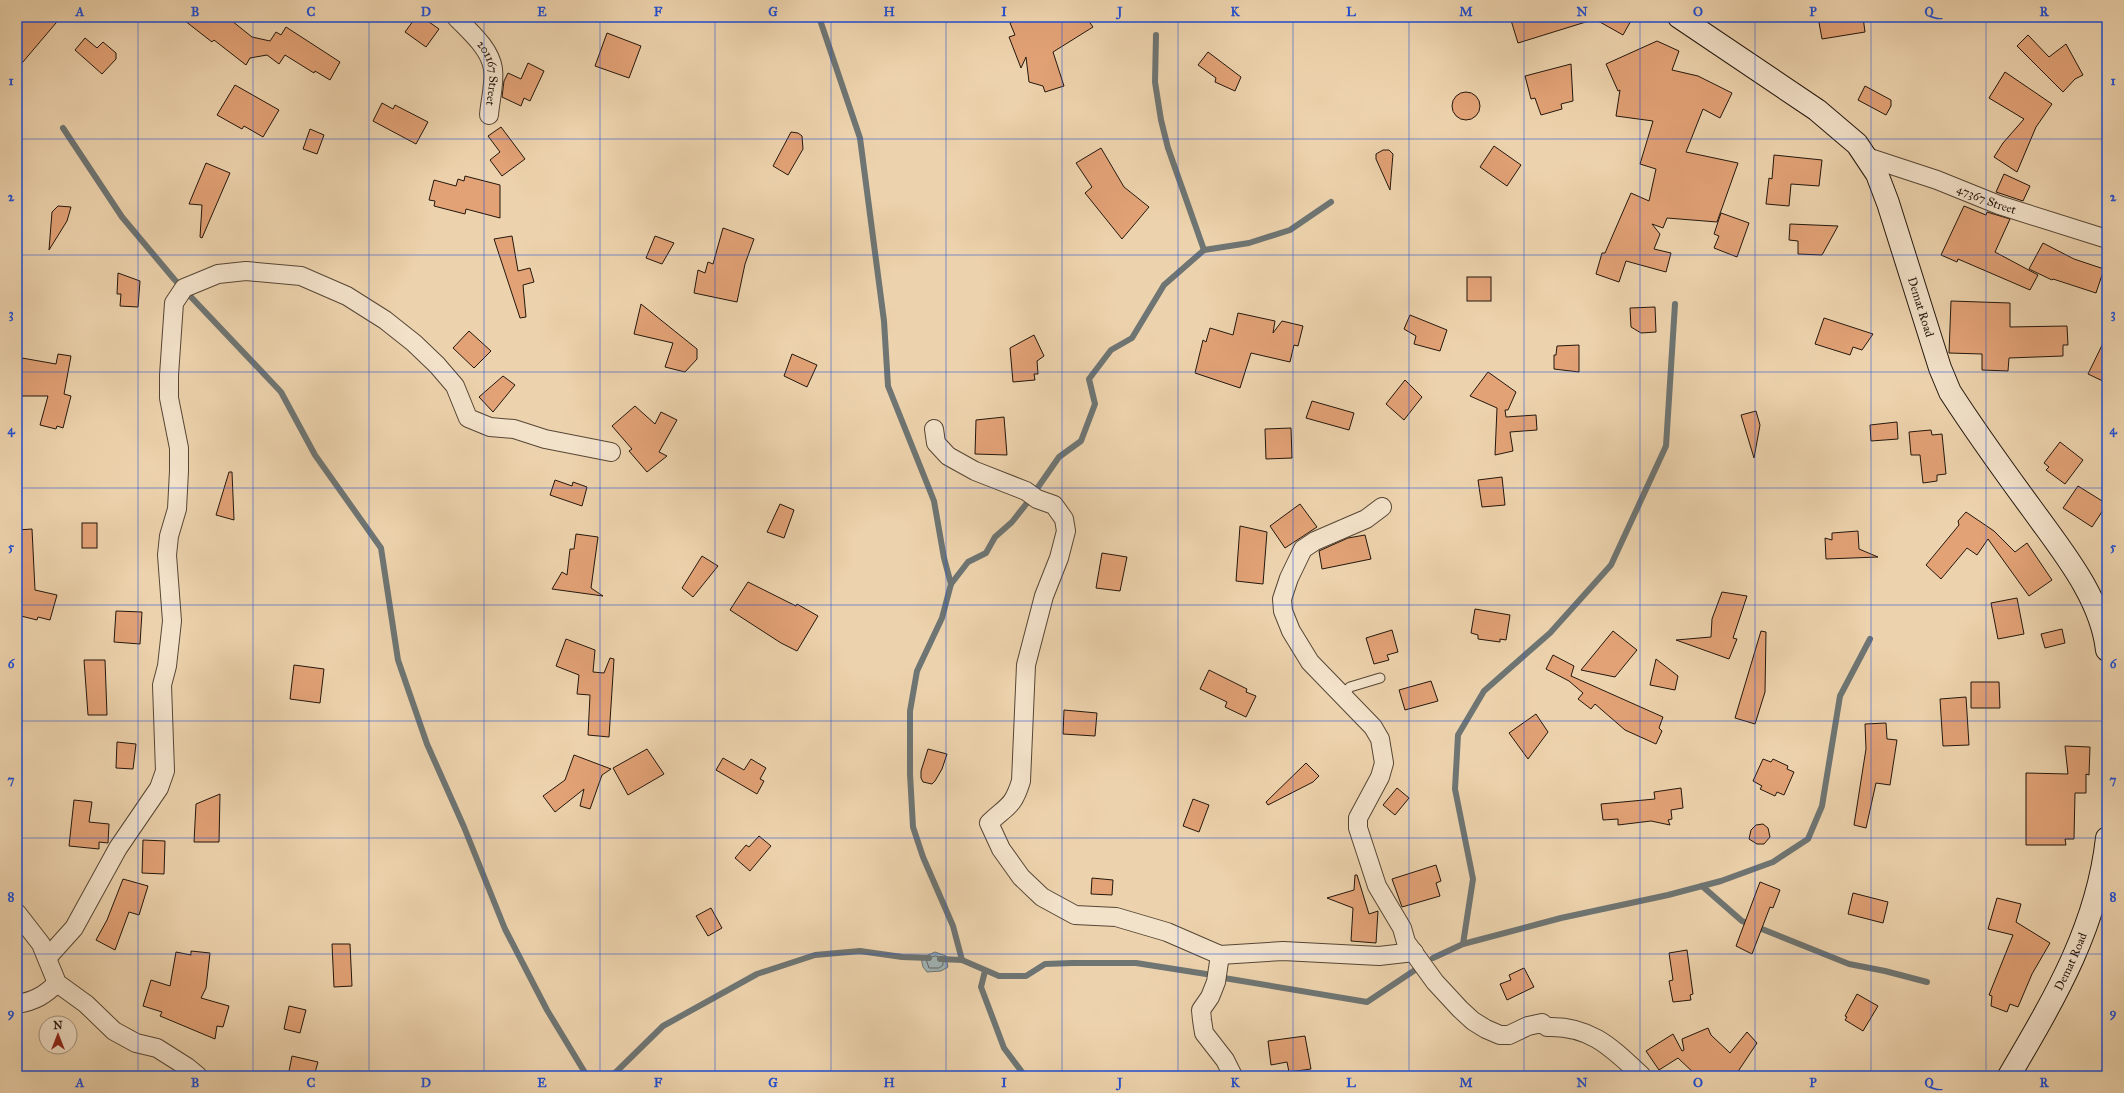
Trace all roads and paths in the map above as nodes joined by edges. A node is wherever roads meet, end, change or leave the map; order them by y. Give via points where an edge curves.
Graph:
1 (456, 17) edge
2 (1679, 17) edge
3 (489, 115) dead end
4 (1867, 158) junction
5 (2107, 239) edge
6 (934, 429) dead end
7 (611, 452) dead end
8 (1382, 507) dead end
9 (2107, 650) edge
10 (1380, 678) dead end
11 (1342, 696) junction
12 (2107, 838) edge
13 (17, 913) edge
14 (1414, 952) junction
15 (1220, 955) junction
16 (47, 958) junction
17 (57, 983) junction
18 (17, 1004) edge
19 (198, 1076) edge
20 (1233, 1076) edge
21 (1642, 1076) edge
22 (2009, 1076) edge

1 - 3 street, 201167 Street via 490,56 493,70
2 - 4 street, Demat Road via 1818,110 1857,144
4 - 5 street, 47367 Street
4 - 9 street, Demat Road via 1877,174 1888,203 1940,368 1950,392 2069,562 2097,614 2105,635
6 - 15 street via 936,444 948,456 974,471 1054,505 1064,519 1066,531 1059,558 1044,596 1026,665 1021,781 1011,806 989,823 993,834 1021,877 1042,898 1075,915 1116,917 1167,932
7 - 16 street via 545,439 514,428 490,427 468,418 455,386 414,343 385,320 347,296 301,276 246,271 218,274 184,288 174,303 169,375 169,398 179,448 179,471 177,509 169,536 167,555 172,621 168,666 162,685 166,771 159,788 118,848 74,928
8 - 11 street via 1366,519 1315,541 1303,549 1282,599 1283,611 1291,631 1310,662
10 - 11 lane via 1350,687
11 - 14 street via 1373,727 1381,745 1384,763 1380,777 1358,818 1358,828 1377,886 1402,928 1406,942
12 - 22 street, Demat Road via 2097,892 2086,931 2069,971
13 - 16 street via 41,944
14 - 15 street via 1379,956 1283,951
14 - 21 street via 1435,982 1460,1009 1486,1029 1500,1035 1509,1035 1542,1023 1546,1027 1562,1026 1578,1030 1612,1048
15 - 20 street via 1216,982 1201,1010 1202,1020 1204,1033 1225,1060
16 - 17 street
17 - 18 street via 34,1001
17 - 19 street via 86,1004 114,1030 136,1043 157,1048

